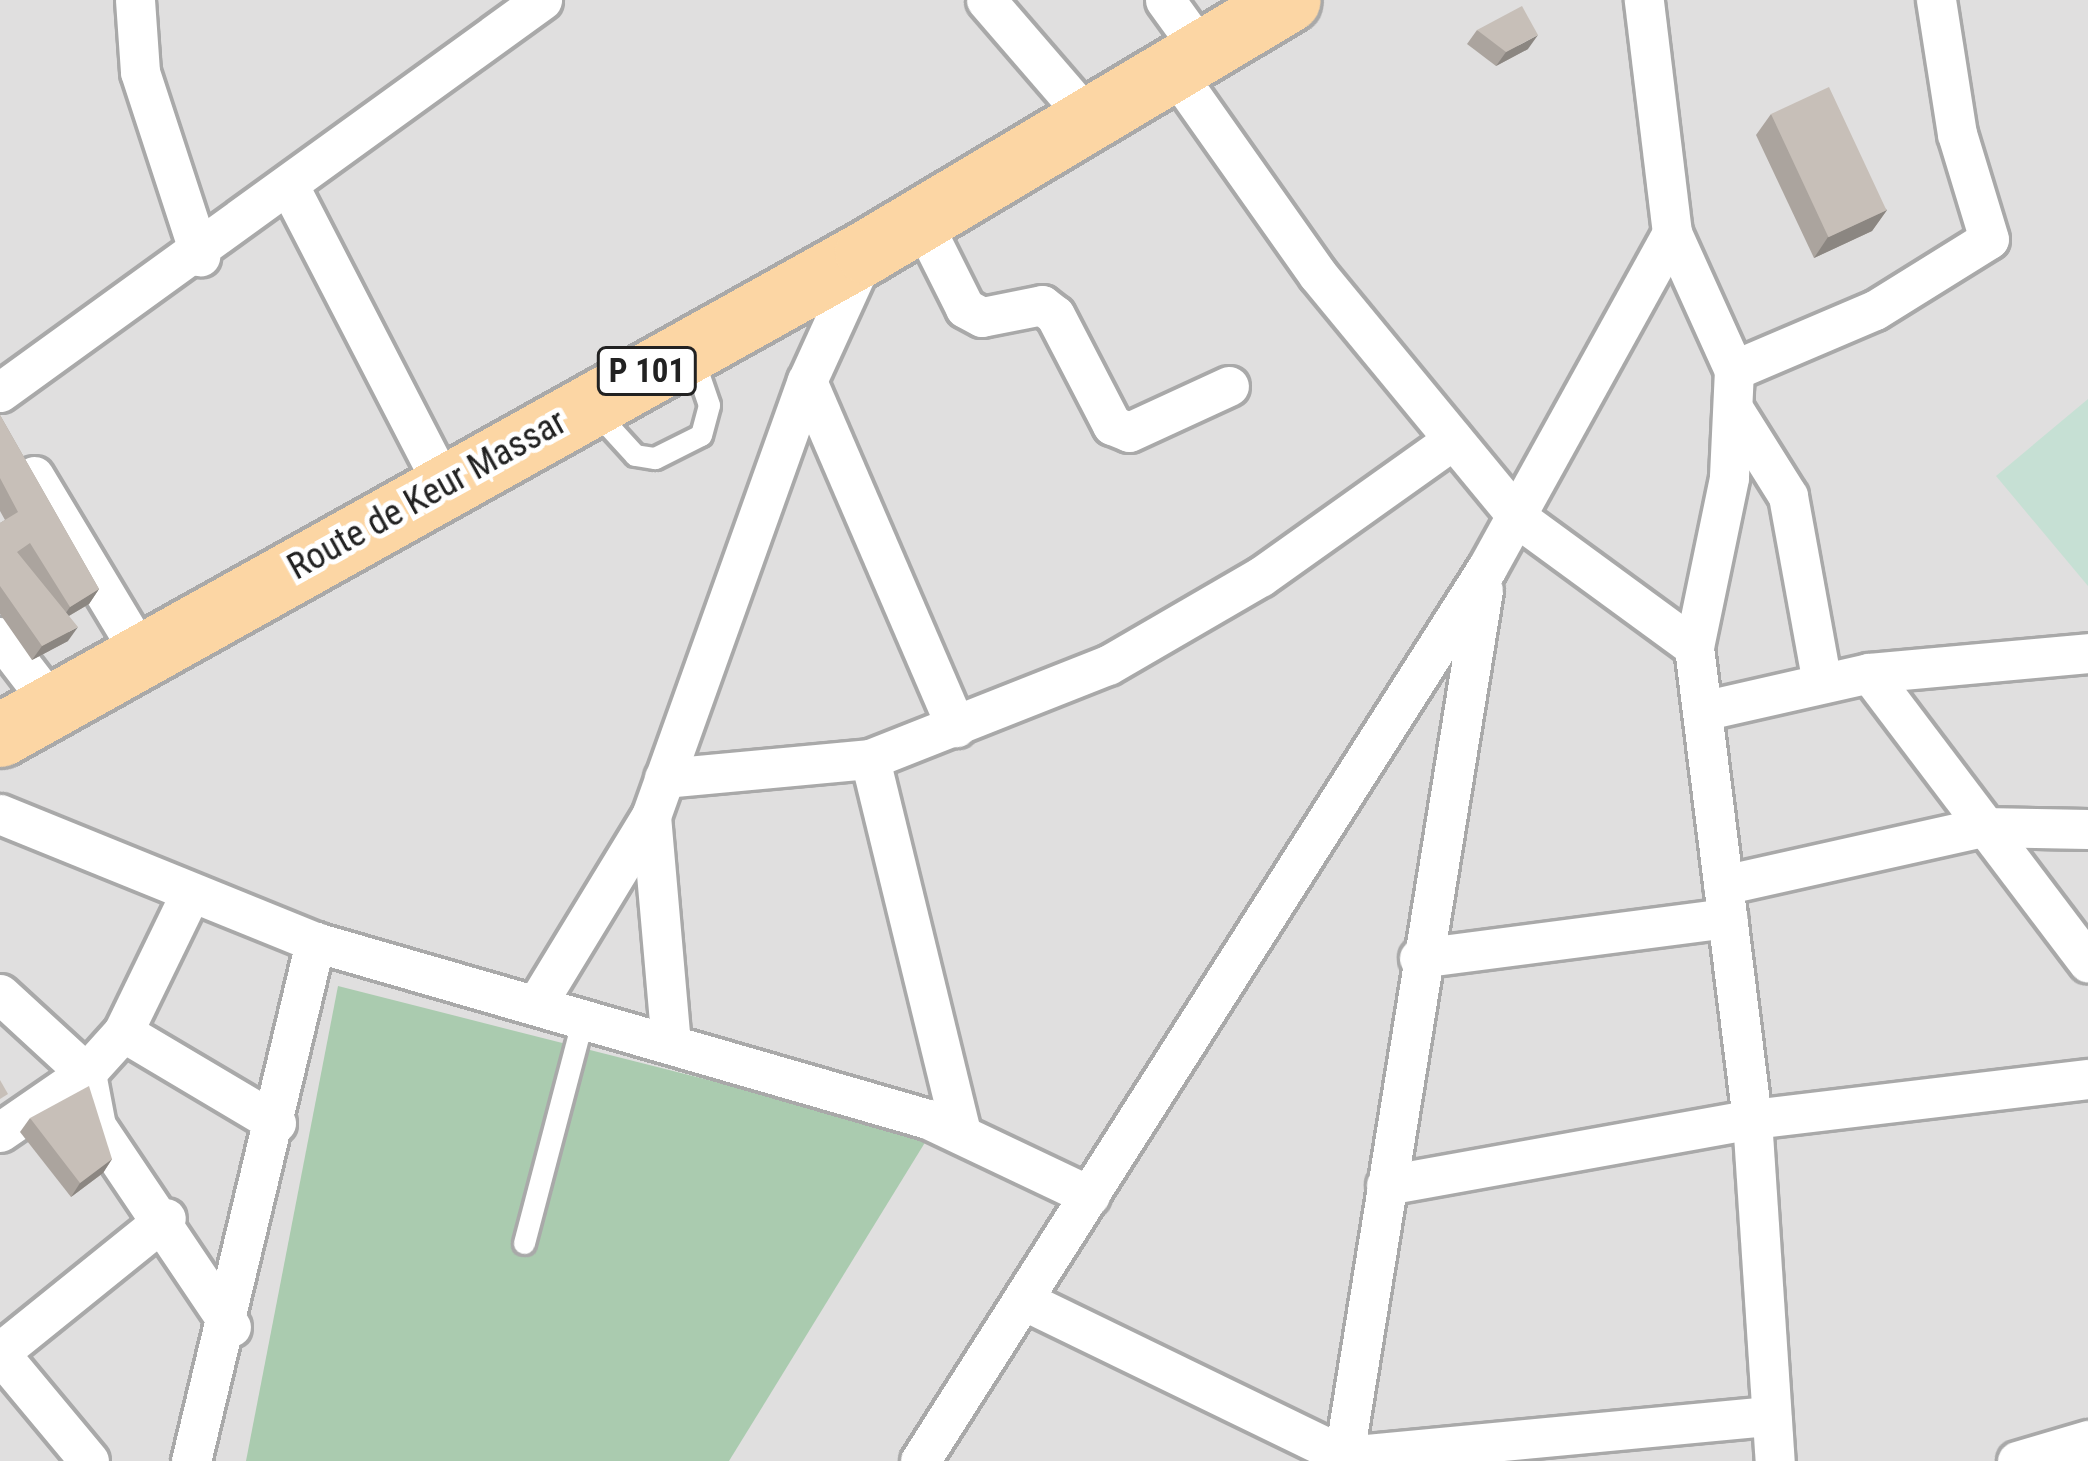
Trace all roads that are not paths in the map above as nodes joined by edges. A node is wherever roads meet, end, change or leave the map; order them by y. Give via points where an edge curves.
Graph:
1 (136, 0) edge
2 (542, 0) edge
3 (986, 0) edge
4 (1166, 0) edge
5 (1289, 0) edge
6 (1644, 0) edge
7 (1936, 0) edge
8 (1187, 59) junction
9 (1088, 118) junction
10 (290, 188) junction
11 (921, 220) junction
12 (1672, 233) junction
13 (866, 252) junction
14 (200, 256) junction
15 (690, 348) junction
16 (1734, 370) junction
17 (807, 381) junction
18 (1229, 386) dead end
19 (0, 392) edge
20 (590, 403) junction
21 (1736, 413) junction
22 (0, 416) edge
23 (1453, 440) junction
24 (443, 484) junction
25 (1518, 518) junction
26 (1487, 568) junction
27 (0, 637) edge
28 (1694, 647) junction
29 (2088, 653) edge
30 (142, 656) junction
31 (1869, 673) junction
32 (1822, 683) junction
33 (1702, 711) junction
34 (27, 720) edge
35 (956, 727) junction
36 (870, 759) junction
37 (664, 778) junction
38 (0, 814) edge
39 (650, 816) junction
40 (1982, 827) junction
41 (2088, 829) edge
42 (189, 896) junction
43 (1725, 902) junction
44 (315, 942) junction
45 (1419, 958) junction
46 (2088, 963) edge
47 (0, 994) edge
48 (536, 1005) junction
49 (583, 1018) junction
50 (123, 1032) junction
51 (670, 1044) junction
52 (86, 1073) junction
53 (2088, 1079) edge
54 (1752, 1119) junction
55 (276, 1123) junction
56 (961, 1131) junction
57 (0, 1132) edge
58 (1386, 1185) junction
59 (1090, 1196) junction
60 (166, 1218) junction
61 (524, 1244) dead end
62 (1023, 1300) junction
63 (231, 1328) junction
64 (0, 1353) edge
65 (1771, 1416) junction
66 (2088, 1440) edge
67 (1343, 1459) edge
68 (89, 1461) edge
69 (191, 1461) edge
70 (920, 1461) edge
71 (1775, 1461) edge
72 (2017, 1461) edge

1 - 14 street via 140,72
2 - 10 street
3 - 9 street
4 - 8 street
5 - 8 main road, Route de Keur Massar / P 101
6 - 12 street
7 - 16 street via 1957,134 1989,239 1875,310
8 - 9 main road, Route de Keur Massar / P 101
8 - 23 street
9 - 11 main road, Route de Keur Massar / P 101
10 - 14 street
10 - 24 street
11 - 13 main road, Route de Keur Massar / P 101
11 - 18 street via 965,308 982,317 1042,305 1055,315 1112,425 1129,432
12 - 16 street
12 - 25 street
13 - 15 main road, Route de Keur Massar / P 101
13 - 17 street
14 - 19 street
15 - 20 main road, Route de Keur Massar / P 101
15 - 20 lane via 710,405 701,436 655,458 634,455
16 - 21 street
17 - 35 street
17 - 37 street
20 - 24 main road, Route de Keur Massar / P 101
21 - 28 street
21 - 32 street via 1788,496
22 - 30 street
23 - 25 street
23 - 35 street via 1164,636
24 - 30 main road, Route de Keur Massar / P 101
25 - 26 street
25 - 28 street
26 - 45 street
26 - 59 street
27 - 34 street
28 - 33 street
29 - 31 street
30 - 34 main road, Route de Keur Massar / P 101
31 - 32 street
31 - 40 street
32 - 33 street
33 - 43 street
35 - 36 street
36 - 37 street
36 - 56 street
37 - 39 street
38 - 42 street
39 - 48 street
39 - 51 street
40 - 41 street
40 - 43 street
40 - 46 street
42 - 44 street
42 - 50 street
43 - 45 street
43 - 54 street
44 - 48 street
44 - 55 street
45 - 58 street
47 - 52 street
48 - 49 street
49 - 51 street
49 - 61 lane
50 - 52 street
50 - 55 street
51 - 56 street
52 - 57 street
52 - 60 street via 97,1126
53 - 54 street
54 - 58 street
54 - 65 street
55 - 63 street
56 - 59 street
58 - 67 street
59 - 62 street
60 - 63 street
60 - 64 street
62 - 67 street
62 - 70 street
63 - 69 street
64 - 68 street
65 - 67 street
65 - 71 street
66 - 72 street

